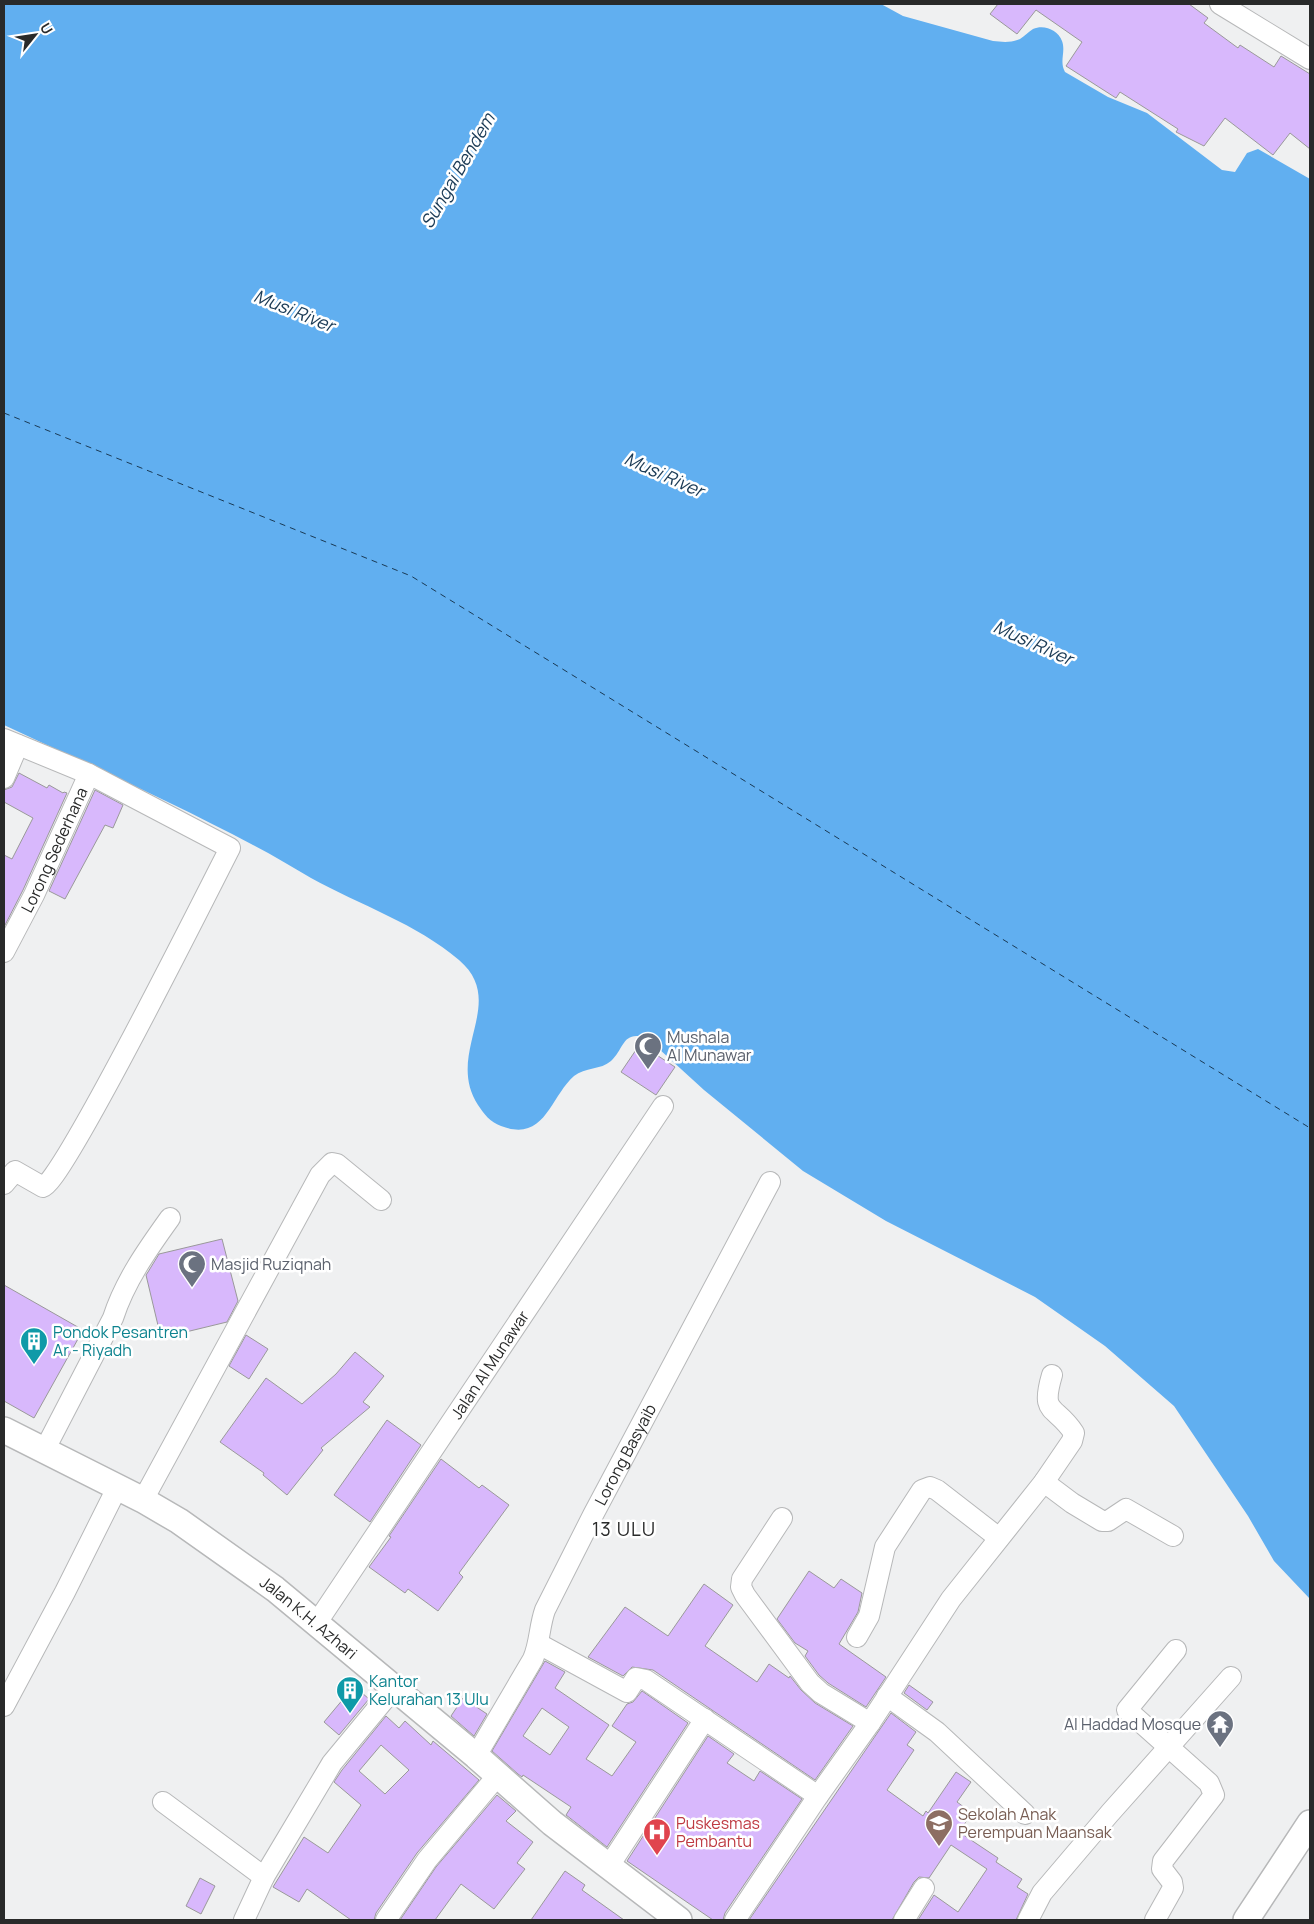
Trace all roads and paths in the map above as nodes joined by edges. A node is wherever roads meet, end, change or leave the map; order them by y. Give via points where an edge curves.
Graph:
1 (1220, 4) edge
2 (1310, 59) edge
3 (11, 742) edge
4 (89, 774) junction
5 (4, 778) edge
6 (4, 952) edge
7 (663, 1106) dead end
8 (770, 1182) dead end
9 (4, 1184) edge
10 (381, 1200) dead end
11 (170, 1218) dead end
12 (1052, 1374) dead end
13 (4, 1430) edge
14 (44, 1451) junction
15 (1044, 1482) junction
16 (117, 1488) junction
17 (143, 1500) junction
18 (782, 1518) dead end
19 (1172, 1536) dead end
20 (999, 1538) junction
21 (316, 1624) junction
22 (857, 1637) dead end
23 (539, 1644) junction
24 (1176, 1650) dead end
25 (1231, 1677) dead end
26 (394, 1688) junction
27 (887, 1696) junction
28 (4, 1706) edge
29 (705, 1719) junction
30 (870, 1723) junction
31 (1170, 1748) junction
32 (476, 1756) junction
33 (498, 1775) junction
34 (818, 1796) junction
35 (163, 1802) dead end
36 (1025, 1814) dead end
37 (1310, 1823) edge
38 (609, 1866) junction
39 (264, 1876) junction
40 (924, 1888) dead end
41 (665, 1916) edge
42 (244, 1920) edge
43 (386, 1920) edge
44 (735, 1920) edge
45 (904, 1920) edge
46 (1028, 1920) edge
47 (1155, 1920) edge
48 (1246, 1920) edge

1 - 2 street
3 - 4 street
3 - 5 street
4 - 6 street, Lorong Sederhana via 34,895
4 - 9 street via 230,848 147,1011 77,1140 50,1182 43,1187 16,1171
7 - 21 street, Jalan Al Munawar
8 - 23 street, Lorong Basyaib via 545,1610 539,1626
10 - 17 street via 338,1164 332,1163 320,1175
11 - 14 street via 140,1259 117,1301 113,1318
12 - 15 street via 1047,1404 1074,1433
13 - 14 street, Jalan K.H. Azhari
14 - 16 street, Jalan K.H. Azhari
15 - 19 street via 1102,1521 1108,1521 1126,1509
15 - 20 street
16 - 17 street, Jalan K.H. Azhari
16 - 28 street
17 - 21 street, Jalan K.H. Azhari via 243,1566
18 - 30 street via 742,1579 741,1587 810,1683
20 - 22 street via 937,1490 925,1488 885,1547 869,1616
20 - 27 street via 951,1599
21 - 26 street, Jalan K.H. Azhari
23 - 29 street via 627,1692 636,1678 646,1680
23 - 32 street, Lorong Basyaib via 534,1659
24 - 31 street via 1127,1710
25 - 31 street
26 - 32 street, Jalan K.H. Azhari
26 - 39 street via 332,1763
27 - 30 street
27 - 36 street via 937,1732
29 - 34 street
29 - 38 street
30 - 34 street
31 - 46 street via 1042,1893
31 - 47 street via 1209,1783 1214,1795 1164,1861 1162,1868 1173,1888
32 - 33 street, Jalan K.H. Azhari
33 - 38 street, Jalan K.H. Azhari
33 - 43 street via 427,1860
34 - 44 street
35 - 39 street
37 - 48 street
38 - 41 street, Jalan K.H. Azhari
39 - 42 street
40 - 45 street

